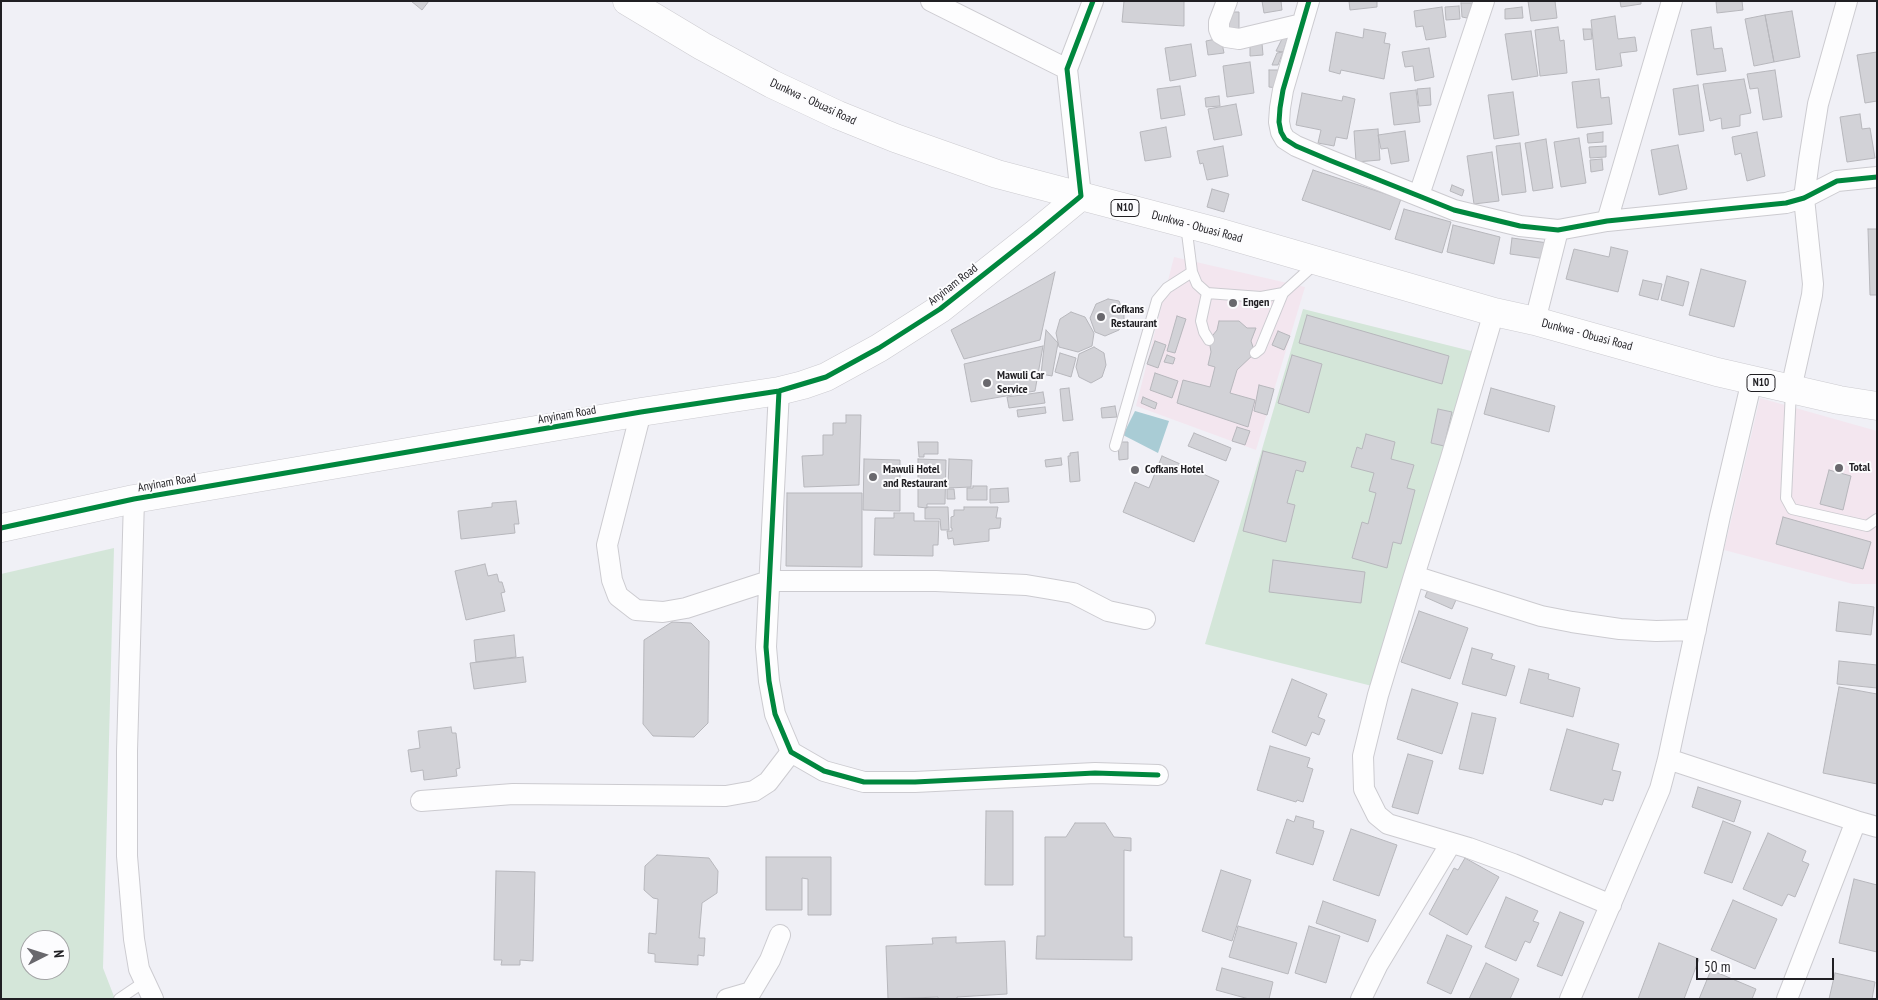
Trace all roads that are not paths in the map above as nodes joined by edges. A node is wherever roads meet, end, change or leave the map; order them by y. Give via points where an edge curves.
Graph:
1 (627, 1) edge
2 (931, 1) edge
3 (1093, 1) edge
4 (1227, 1) edge
5 (1309, 1) edge
6 (1484, 1) edge
7 (1672, 1) edge
8 (1847, 1) edge
9 (1302, 24) junction
10 (1067, 69) junction
11 (1877, 177) edge
12 (1419, 195) junction
13 (1081, 196) junction
14 (1804, 198) junction
15 (1607, 222) junction
16 (1186, 224) junction
17 (1558, 230) junction
18 (1318, 262) junction
19 (1192, 272) junction
20 (1207, 293) junction
21 (1283, 293) junction
22 (1494, 312) junction
23 (1534, 321) junction
24 (1209, 340) dead end
25 (1255, 353) dead end
26 (1752, 380) junction
27 (1791, 390) junction
28 (779, 391) junction
29 (1877, 406) edge
30 (641, 412) junction
31 (1115, 446) dead end
32 (134, 499) junction
33 (1877, 519) edge
34 (1, 528) edge
35 (1414, 576) junction
36 (769, 581) junction
37 (1145, 619) dead end
38 (1696, 630) junction
39 (791, 752) junction
40 (1668, 759) junction
41 (1158, 775) dead end
42 (421, 801) dead end
43 (1856, 821) junction
44 (1877, 827) edge
45 (1451, 843) junction
46 (1611, 905) junction
47 (780, 936) dead end
48 (148, 990) edge
49 (119, 999) edge
50 (727, 999) edge
51 (1361, 999) edge
52 (1570, 999) edge
53 (1787, 999) edge

1 - 13 main road, Dunkwa - Obuasi Road / N10 via 772,84 838,115 997,174
2 - 10 street
3 - 10 street
4 - 9 street via 1219,22 1220,34 1226,37 1239,39
5 - 9 street
6 - 12 street
7 - 15 street
8 - 14 street via 1818,104
9 - 12 street via 1280,108 1279,122 1285,139
10 - 13 street
11 - 14 street via 1837,182
12 - 17 street via 1471,215 1520,226
13 - 16 main road, Dunkwa - Obuasi Road / N10
13 - 28 main road, Anyinam Road via 940,309 826,377
14 - 15 street via 1754,207
14 - 27 street via 1813,289
15 - 17 street
16 - 18 main road, Dunkwa - Obuasi Road / N10
16 - 19 lane
17 - 23 street
18 - 21 lane
18 - 22 main road, Dunkwa - Obuasi Road / N10
19 - 20 lane via 1197,284
19 - 31 lane via 1157,300
20 - 21 lane via 1261,297
20 - 24 lane via 1201,321
21 - 25 lane via 1260,349
22 - 23 main road, Dunkwa - Obuasi Road / N10
22 - 35 street
23 - 26 main road, Dunkwa - Obuasi Road / N10
26 - 27 main road, N10
26 - 38 street
27 - 29 main road, N10
27 - 33 lane via 1786,498 1792,509 1867,526
28 - 30 main road, Anyinam Road
28 - 36 street
30 - 32 main road, Anyinam Road
30 - 36 street via 607,545 618,596 636,610 663,612 686,608
32 - 34 main road, Anyinam Road
32 - 48 street via 127,856 134,939
35 - 38 street via 1541,616 1572,622 1629,630
35 - 45 street via 1370,720 1363,756 1364,789 1377,815 1388,824
36 - 37 street via 936,581 1026,585 1073,594 1108,611
36 - 39 street via 766,647 769,681 775,714
38 - 40 street
39 - 41 street via 824,771 864,782 1096,773
39 - 42 street via 768,782 754,791 726,796 512,794
40 - 43 street
40 - 46 street via 1660,789
43 - 44 street
43 - 53 street
45 - 46 street via 1513,864
45 - 51 street via 1378,964
46 - 52 street
47 - 50 street via 751,992
48 - 49 lane

